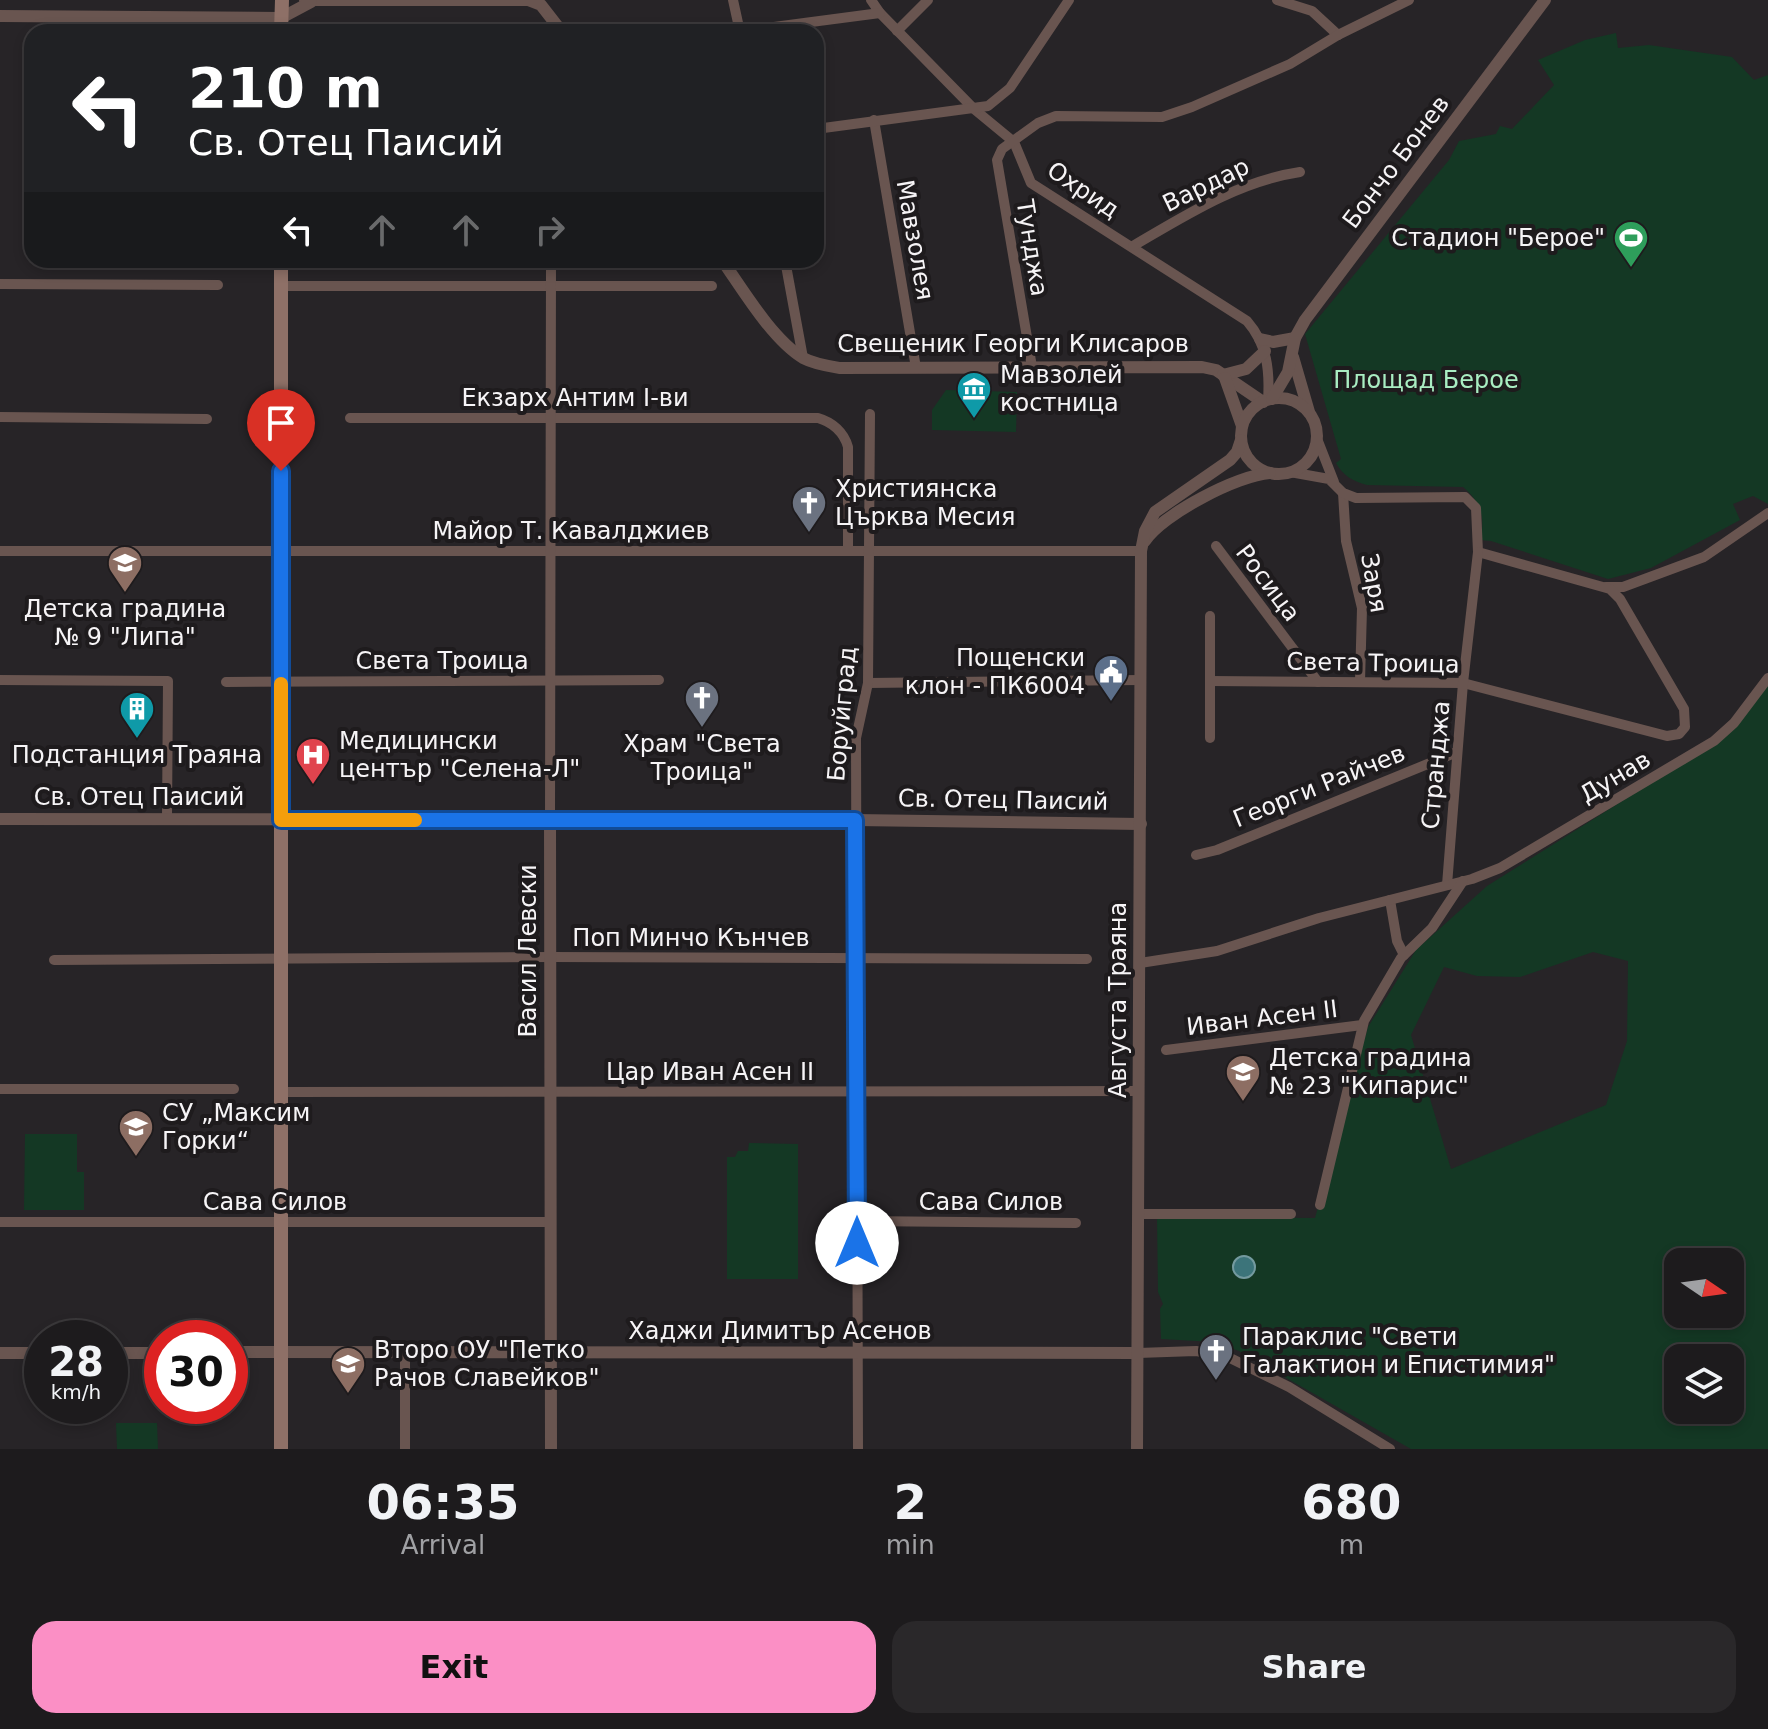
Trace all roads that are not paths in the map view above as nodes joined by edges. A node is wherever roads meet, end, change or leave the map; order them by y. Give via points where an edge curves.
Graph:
1 (282, 0) edge
2 (733, 0) edge
3 (871, 0) edge
4 (928, 0) edge
5 (1069, 0) edge
6 (1277, 0) edge
7 (1409, 0) edge
8 (1545, 0) edge
9 (308, 1) edge
10 (541, 2) edge
11 (880, 13) junction
12 (0, 16) edge
13 (250, 24) edge
14 (281, 24) edge
15 (282, 24) edge
16 (556, 24) edge
17 (737, 24) edge
18 (798, 24) edge
19 (897, 31) junction
20 (1338, 35) junction
21 (974, 109) junction
22 (874, 120) junction
23 (824, 128) edge
24 (1014, 142) junction
25 (1300, 172) dead end
26 (1133, 246) junction
27 (281, 268) edge
28 (551, 268) edge
29 (728, 268) edge
30 (786, 268) edge
31 (0, 284) edge
32 (218, 285) dead end
33 (551, 285) junction
34 (281, 286) junction
35 (712, 286) dead end
36 (1295, 338) junction
37 (1262, 345) junction
38 (1292, 354) junction
39 (803, 358) junction
40 (1032, 367) junction
41 (916, 368) junction
42 (1223, 375) junction
43 (1268, 400) junction
44 (870, 414) dead end
45 (1311, 416) junction
46 (0, 417) edge
47 (350, 418) dead end
48 (552, 418) junction
49 (207, 419) dead end
50 (1242, 426) junction
51 (1316, 436) junction
52 (1241, 440) junction
53 (1290, 472) junction
54 (1270, 473) junction
55 (1339, 488) junction
56 (1768, 513) edge
57 (1216, 546) dead end
58 (0, 551) edge
59 (281, 551) junction
60 (550, 551) junction
61 (848, 551) junction
62 (869, 551) junction
63 (1141, 551) junction
64 (1478, 552) junction
65 (1605, 587) junction
66 (1210, 616) dead end
67 (1768, 678) edge
68 (0, 680) edge
69 (659, 680) dead end
70 (1141, 680) junction
71 (550, 681) junction
72 (1210, 681) junction
73 (226, 682) dead end
74 (281, 682) junction
75 (1318, 682) junction
76 (1360, 682) junction
77 (868, 683) junction
78 (1463, 683) junction
79 (1210, 738) dead end
80 (1457, 752) junction
81 (0, 819) edge
82 (167, 819) junction
83 (281, 820) junction
84 (855, 820) junction
85 (550, 821) junction
86 (1141, 824) junction
87 (1196, 855) dead end
88 (1463, 881) junction
89 (1447, 885) junction
90 (1390, 900) junction
91 (1404, 955) junction
92 (550, 957) junction
93 (856, 958) junction
94 (281, 959) junction
95 (1087, 959) dead end
96 (54, 960) dead end
97 (1140, 963) junction
98 (1362, 1025) junction
99 (1166, 1050) dead end
100 (0, 1089) edge
101 (234, 1089) dead end
102 (856, 1091) junction
103 (1139, 1091) junction
104 (281, 1092) junction
105 (550, 1092) junction
106 (1320, 1205) dead end
107 (1139, 1214) junction
108 (1291, 1214) dead end
109 (857, 1221) junction
110 (0, 1222) edge
111 (281, 1222) junction
112 (551, 1222) junction
113 (1076, 1223) dead end
114 (248, 1352) edge
115 (281, 1352) junction
116 (0, 1353) edge
117 (24, 1353) edge
118 (405, 1353) junction
119 (551, 1353) junction
120 (857, 1353) junction
121 (1138, 1353) junction
122 (281, 1449) edge
123 (405, 1449) edge
124 (551, 1449) edge
125 (858, 1449) edge
126 (1137, 1449) edge
127 (1390, 1449) edge

1 - 14 main road
2 - 17 street
3 - 11 street, Охрид
4 - 19 street
5 - 21 street via 1010,88 988,106
6 - 20 street via 1312,11
7 - 20 street
8 - 36 street, Бончо Бонев
9 - 10 street
9 - 15 street
10 - 16 street
11 - 18 street
11 - 19 street, Охрид
12 - 13 street
19 - 21 street, Охрид
20 - 24 street via 1290,64 1162,117 1056,116
21 - 22 street
21 - 24 street, Охрид
22 - 23 street
22 - 41 street, Мавзолея
24 - 26 street, Охрид via 1031,183
24 - 40 street, Тунджа via 997,160
25 - 26 street, Вардар via 1249,183
26 - 37 street, Охрид via 1247,321
27 - 34 main road
28 - 33 street, Васил Левски
29 - 39 street via 774,330
30 - 39 street
31 - 32 street
33 - 34 street
33 - 35 street
33 - 48 street, Васил Левски
34 - 59 main road
36 - 37 street
36 - 38 street, Бончо Бонев
37 - 42 street via 1246,369
37 - 43 street via 1269,366
38 - 43 street, Бончо Бонев via 1288,372
38 - 45 street, Бончо Бонев
39 - 41 street, Свещеник Георги Клисаров via 840,368
40 - 41 street, Свещеник Георги Клисаров
40 - 42 street, Свещеник Георги Клисаров via 1202,367
42 - 43 street, Свещеник Георги Клисаров
42 - 50 street
43 - 45 street via 1294,402
43 - 50 street via 1250,411
44 - 62 street, Боруйград
45 - 51 street
46 - 49 street
47 - 48 street, Екзарх Антим I-ви
48 - 60 street, Васил Левски
48 - 61 street, Екзарх Антим I-ви via 827,421 846,440
50 - 52 street
51 - 53 street via 1308,459
51 - 55 street, Заря
52 - 54 street via 1250,461
52 - 63 street, Августа Траяна via 1230,460 1155,512
53 - 54 street
53 - 55 street via 1317,476
54 - 63 street via 1219,489 1160,525
55 - 64 street, Странджа via 1363,499 1467,498 1477,511
55 - 76 street, Заря via 1362,608
56 - 65 street via 1704,557 1623,587
57 - 75 street, Росица
58 - 59 street, Майор Т. Кавалджиев
59 - 60 street, Майор Т. Кавалджиев
59 - 74 main road
60 - 61 street, Майор Т. Кавалджиев
60 - 71 street, Васил Левски
61 - 62 street, Майор Т. Кавалджиев
62 - 63 street, Майор Т. Кавалджиев
62 - 77 street, Боруйград
63 - 70 street, Августа Траяна
64 - 65 street
64 - 78 street, Странджа
65 - 78 street, Света Троица via 1620,599 1684,709 1681,733 1672,736
66 - 72 street
67 - 88 street, Дунав via 1734,723 1707,745 1519,858
68 - 82 street via 168,681
69 - 71 street, Света Троица
70 - 77 street
70 - 86 street, Августа Траяна
71 - 74 street, Света Троица
71 - 85 street, Васил Левски
72 - 75 street, Света Троица
72 - 79 street
73 - 74 street, Света Троица
74 - 83 main road
75 - 76 street, Света Троица
76 - 78 street, Света Троица
77 - 84 street, Боруйград via 856,738
78 - 80 street, Странджа
80 - 87 street, Георги Райчев
80 - 89 street, Странджа
81 - 82 street, Св. Отец Паисий
82 - 83 street, Св. Отец Паисий
83 - 85 street, Св. Отец Паисий
83 - 94 main road
84 - 85 street, Св. Отец Паисий
84 - 86 street, Св. Отец Паисий
84 - 93 street, Боруйград
85 - 92 street, Васил Левски
86 - 97 street, Августа Траяна
88 - 89 street, Дунав
88 - 91 street via 1432,928
89 - 90 street, Дунав
90 - 91 street
90 - 97 street via 1217,951
91 - 98 street
92 - 93 street, Поп Минчо Кънчев
92 - 94 street, Поп Минчо Кънчев
92 - 105 street, Васил Левски
93 - 95 street, Поп Минчо Кънчев
93 - 102 street, Боруйград
94 - 96 street, Поп Минчо Кънчев
94 - 104 main road
97 - 103 street, Августа Траяна
98 - 99 street, Иван Асен ІІ
98 - 106 street
100 - 101 street
102 - 103 street, Цар Иван Асен II
102 - 105 street, Цар Иван Асен II
102 - 109 street, Боруйград
103 - 107 street, Августа Траяна
104 - 105 street, Цар Иван Асен II
104 - 111 main road
105 - 112 street, Васил Левски
107 - 108 street
107 - 121 street, Августа Траяна
109 - 113 street, Сава Силов
109 - 120 street, Боруйград
110 - 111 street, Сава Силов
111 - 112 street, Сава Силов
111 - 115 main road
112 - 119 street, Васил Левски
114 - 115 street, Хаджи Димитър Асенов
115 - 118 street, Хаджи Димитър Асенов
115 - 122 main road
116 - 117 street
118 - 119 street, Хаджи Димитър Асенов
118 - 123 street
119 - 120 street, Хаджи Димитър Асенов
119 - 124 street, Васил Левски
120 - 121 street, Хаджи Димитър Асенов
120 - 125 street, Боруйград
121 - 126 street, Августа Траяна
121 - 127 street via 1226,1356 1289,1387

